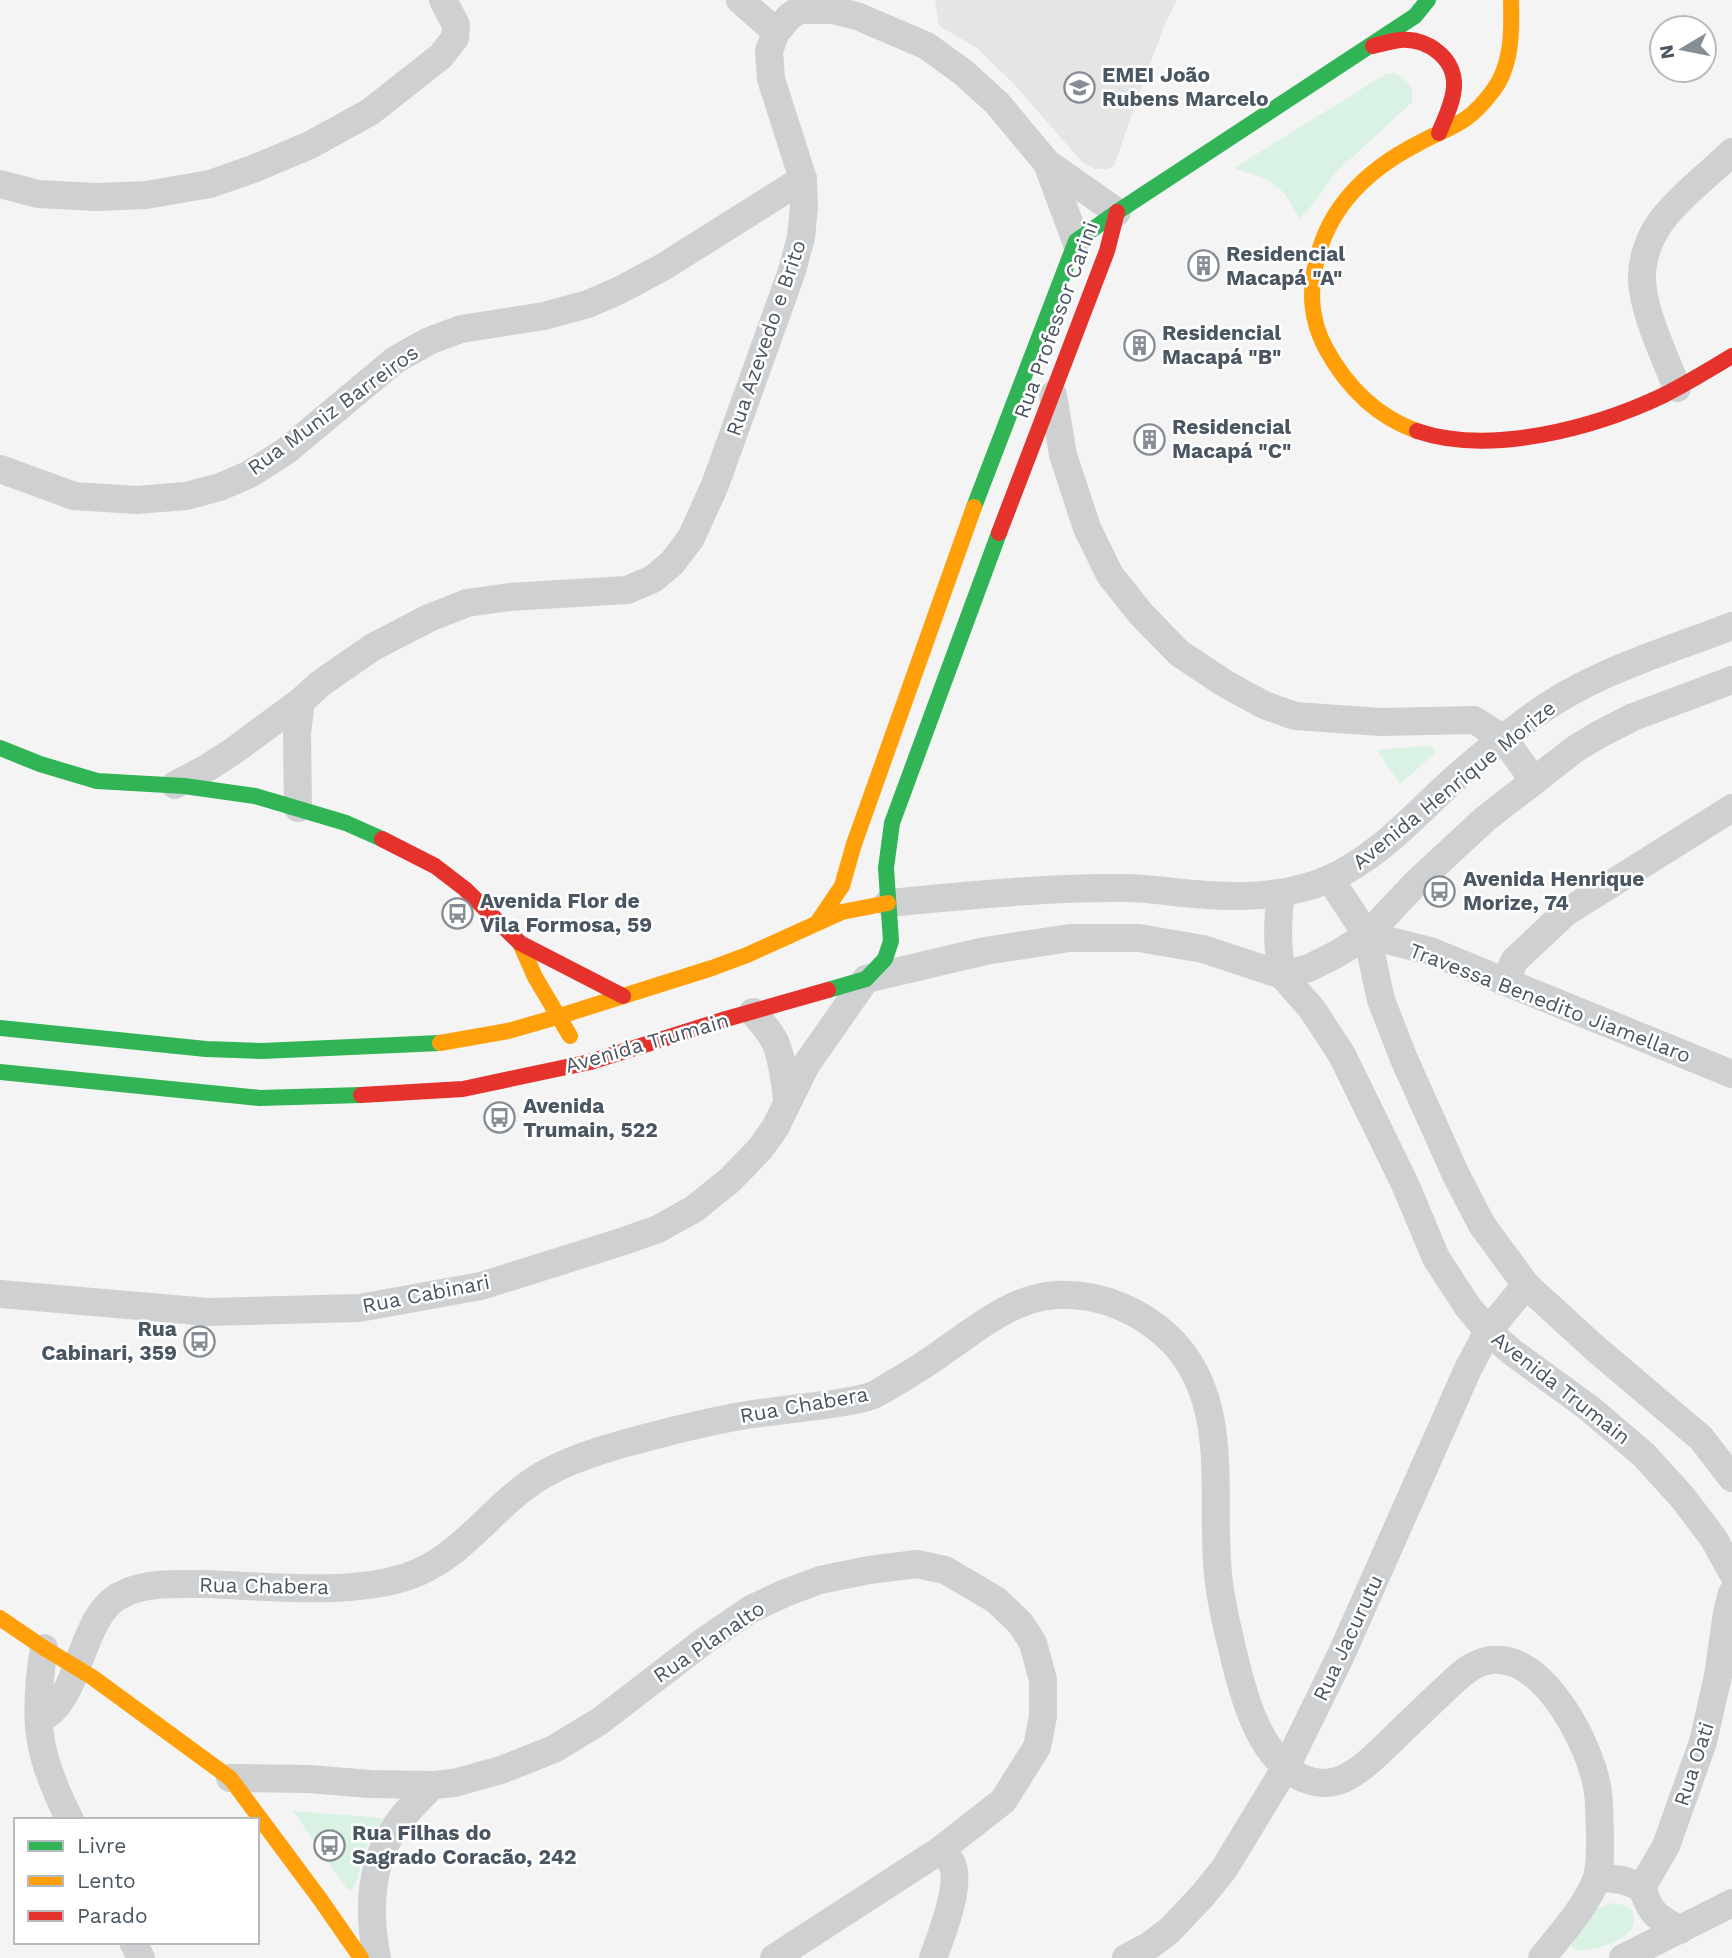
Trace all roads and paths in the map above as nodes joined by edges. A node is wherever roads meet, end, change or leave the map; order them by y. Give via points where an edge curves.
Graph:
1 (740, 0) edge
2 (1428, 0) edge
3 (1511, 0) edge
4 (450, 12) edge
5 (776, 32) junction
6 (1367, 48) junction
7 (1439, 133) junction
8 (1732, 152) edge
9 (1047, 163) junction
10 (803, 178) junction
11 (0, 184) edge
12 (1117, 212) junction
13 (1076, 241) junction
14 (1732, 356) edge
15 (1022, 380) junction
16 (1677, 387) junction
17 (1053, 391) junction
18 (0, 470) edge
19 (1732, 626) edge
20 (1732, 680) edge
21 (301, 701) junction
22 (1504, 739) junction
23 (0, 748) edge
24 (1534, 781) junction
25 (175, 785) junction
26 (299, 807) junction
27 (1732, 808) edge
28 (1330, 879) junction
29 (1281, 893) junction
30 (888, 903) junction
31 (817, 923) junction
32 (1367, 935) junction
33 (520, 943) junction
34 (1282, 975) junction
35 (866, 979) junction
36 (1506, 982) junction
37 (623, 996) junction
38 (753, 1012) junction
39 (557, 1017) junction
40 (0, 1028) edge
41 (590, 1062) junction
42 (0, 1072) edge
43 (1732, 1074) edge
44 (788, 1100) junction
45 (1526, 1285) junction
46 (0, 1294) edge
47 (1488, 1331) junction
48 (1732, 1478) edge
49 (1732, 1572) edge
50 (1732, 1592) edge
51 (0, 1618) edge
52 (44, 1648) junction
53 (78, 1668) junction
54 (40, 1720) junction
55 (1286, 1768) junction
56 (230, 1778) junction
57 (433, 1786) junction
58 (69, 1818) edge
59 (939, 1851) junction
60 (1598, 1877) junction
61 (1642, 1887) junction
62 (1732, 1903) edge
63 (1680, 1930) junction
64 (361, 1958) edge
65 (377, 1958) edge
66 (774, 1958) edge
67 (933, 1958) edge
68 (1126, 1958) edge
69 (1542, 1958) edge
70 (1623, 1958) edge

1 - 5 street
2 - 6 main road via 1415,16
3 - 7 main road via 1509,57 1495,88 1468,119
4 - 11 street via 455,38 441,56 370,112 253,169 210,184 146,195 38,194
5 - 9 street via 799,10 832,10 866,19 927,46 997,103
5 - 10 street, Rua Azevedo e Brito via 769,51 771,79
6 - 7 main road via 1405,40 1426,44 1443,54 1454,78 1453,102
6 - 12 main road
7 - 16 main road via 1360,182 1336,209 1318,247 1311,292 1315,325 1331,360 1356,392 1379,413 1412,430 1440,439 1495,440 1603,420
8 - 16 street via 1662,220 1643,264 1650,316
9 - 12 street
9 - 13 street
10 - 18 street, Rua Muniz Barreiros via 663,267 588,304 429,341 395,360 286,451 220,487 186,496 136,500 74,496
10 - 21 street, Rua Azevedo e Brito via 801,237 792,271 715,485 691,538 672,564 627,590 467,603 373,647
12 - 13 main road, Rua Professor Carini
12 - 17 main road, Rua Professor Carini via 1107,251
13 - 15 main road, Rua Professor Carini
14 - 16 main road
15 - 17 street
15 - 31 main road, Rua Professor Carini via 842,886
17 - 22 street via 1063,455 1087,528 1110,575 1179,653 1264,705 1295,716 1381,722 1474,720
17 - 30 main road, Rua Professor Carini via 892,822 886,868
19 - 22 street, Avenida Henrique Morize via 1582,686
20 - 24 street via 1633,717 1575,749
21 - 25 street, Rua Azevedo e Brito via 232,752
21 - 26 street via 296,747
22 - 24 street
22 - 28 street, Avenida Henrique Morize via 1359,863
23 - 25 main road via 97,780
24 - 32 street via 1485,819
25 - 26 main road
26 - 33 main road via 346,823 435,866
27 - 36 street via 1565,913 1514,961
28 - 29 street
28 - 32 street
29 - 30 street via 1250,897 1127,888
29 - 34 street via 1277,946
30 - 31 main road via 842,912
30 - 35 main road, Rua Professor Carini via 891,941 885,959
31 - 37 main road via 747,955
32 - 34 street via 1309,968
32 - 36 street, Travessa Benedito Jiamellaro via 1430,951
32 - 45 street via 1381,1000 1451,1164 1482,1225
33 - 37 main road
33 - 39 main road
34 - 35 street, Avenida Trumain via 1191,946 1139,938 1070,938 985,951
34 - 47 street, Avenida Trumain via 1312,1009 1342,1055 1436,1258
35 - 38 main road, Avenida Trumain
35 - 44 street, Rua Cabinari via 806,1065
36 - 43 street, Travessa Benedito Jiamellaro
37 - 39 main road
38 - 41 main road, Avenida Trumain
38 - 44 street via 776,1044
39 - 40 main road via 447,1043 262,1051
39 - 41 main road
41 - 42 main road, Avenida Trumain via 463,1089 260,1098
44 - 46 street, Rua Cabinari via 760,1149 694,1209 634,1238 481,1286 359,1308 280,1311 208,1312
45 - 47 street, Rua Jacurutu
45 - 48 street via 1701,1438
47 - 49 street, Avenida Trumain via 1644,1455 1714,1539
47 - 55 street, Rua Jacurutu
50 - 61 street, Rua Oati via 1703,1742 1666,1846
51 - 52 main road
52 - 53 main road
52 - 54 street
53 - 54 street, Rua Chabera via 61,1701
53 - 55 street, Rua Chabera via 95,1622 112,1600 125,1592 174,1584 344,1588 405,1578 433,1568 527,1484 554,1468 618,1445 721,1419 872,1396 1021,1302 1056,1296 1091,1298 1118,1304 1173,1342 1195,1371 1208,1401 1218,1581 1227,1626 1248,1708
53 - 56 main road
54 - 58 street via 46,1763
55 - 60 street via 1308,1781 1347,1778 1474,1664 1491,1659 1511,1661 1555,1695 1581,1739 1597,1786
55 - 68 street, Rua Jacurutu via 1203,1895 1170,1930
56 - 57 street, Rua Planalto
56 - 64 main road
57 - 59 street, Rua Planalto via 501,1770 554,1749 600,1721 751,1609 820,1580 917,1564 945,1570 996,1600 1033,1643 1043,1680 1037,1747 1003,1801
57 - 65 street via 395,1827 375,1874 371,1904
59 - 66 street, Rua Planalto
59 - 67 street via 951,1860 955,1874 948,1916
60 - 61 street
60 - 69 street via 1574,1918
61 - 63 street via 1649,1908
62 - 63 street
63 - 70 street

